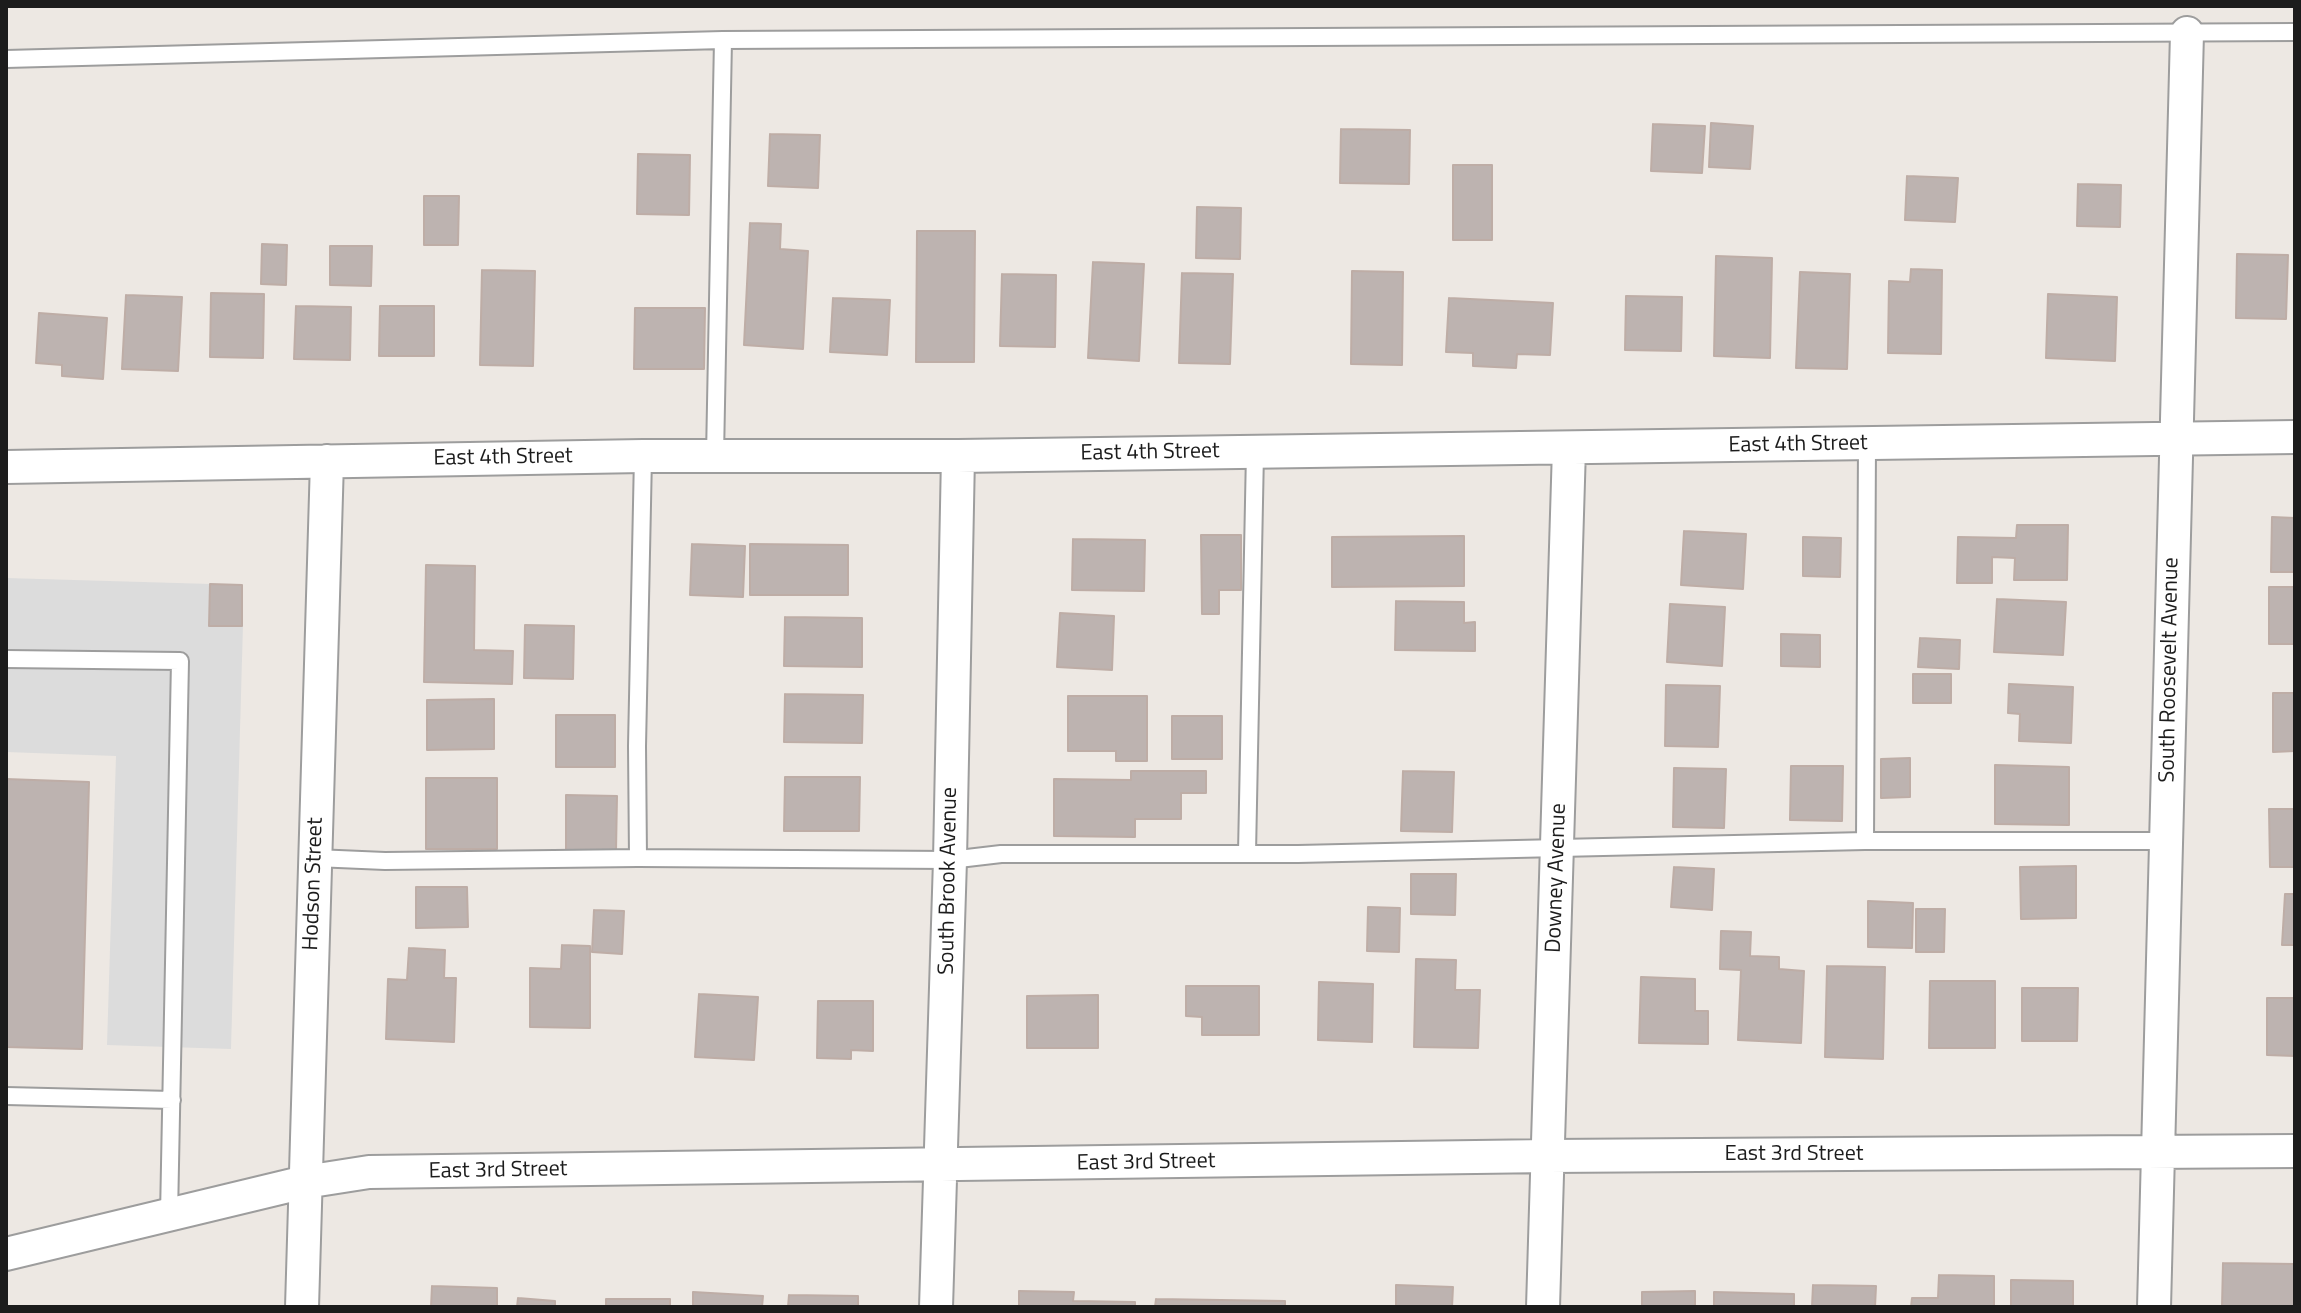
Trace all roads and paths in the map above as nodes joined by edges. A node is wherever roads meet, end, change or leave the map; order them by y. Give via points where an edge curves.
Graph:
1 (2295, 32) edge
2 (2187, 33) junction
3 (723, 40) junction
4 (6, 59) edge
5 (2295, 437) edge
6 (2175, 439) junction
7 (1867, 444) junction
8 (1569, 448) junction
9 (1255, 452) junction
10 (643, 456) junction
11 (715, 456) junction
12 (958, 456) junction
13 (327, 461) junction
14 (6, 467) edge
15 (6, 659) edge
16 (1865, 841) junction
17 (2166, 841) junction
18 (1559, 848) junction
19 (1247, 853) junction
20 (315, 858) junction
21 (638, 858) junction
22 (950, 860) junction
23 (6, 1096) edge
24 (172, 1100) junction
25 (2295, 1151) edge
26 (2158, 1152) junction
27 (1549, 1156) junction
28 (941, 1166) junction
29 (305, 1182) junction
30 (169, 1215) junction
31 (6, 1254) edge
32 (302, 1307) edge
33 (936, 1307) edge
34 (1543, 1307) edge
35 (2154, 1307) edge

1 - 2 lane
2 - 3 lane
2 - 6 street, South Roosevelt Avenue
3 - 4 lane
3 - 11 lane
5 - 6 street, East 4th Street
6 - 7 street, East 4th Street
6 - 17 street, South Roosevelt Avenue
7 - 8 street, East 4th Street
7 - 16 lane
8 - 9 street, East 4th Street
8 - 18 street, Downey Avenue
9 - 12 street, East 4th Street
9 - 19 lane
10 - 11 street, East 4th Street
10 - 13 street, East 4th Street
10 - 21 lane
11 - 12 street, East 4th Street
12 - 22 street, South Brook Avenue
13 - 14 street, East 4th Street
13 - 20 street, Hodson Street
15 - 24 lane via 180,661
16 - 17 lane
16 - 18 lane
17 - 26 street, South Roosevelt Avenue
18 - 19 lane
18 - 27 street, Downey Avenue
19 - 22 lane via 1001,854
20 - 21 lane
20 - 29 street, Hodson Street
21 - 22 lane
22 - 28 street, South Brook Avenue
23 - 24 lane
24 - 30 lane
25 - 26 street, East 3rd Street
26 - 27 street, East 3rd Street
26 - 35 street, South Roosevelt Avenue
27 - 28 street, East 3rd Street
27 - 34 street, Downey Avenue
28 - 29 street, East 3rd Street via 369,1172
28 - 33 street, South Brook Avenue
29 - 30 street, East 3rd Street
29 - 32 street, Hodson Street
30 - 31 street, East 3rd Street

